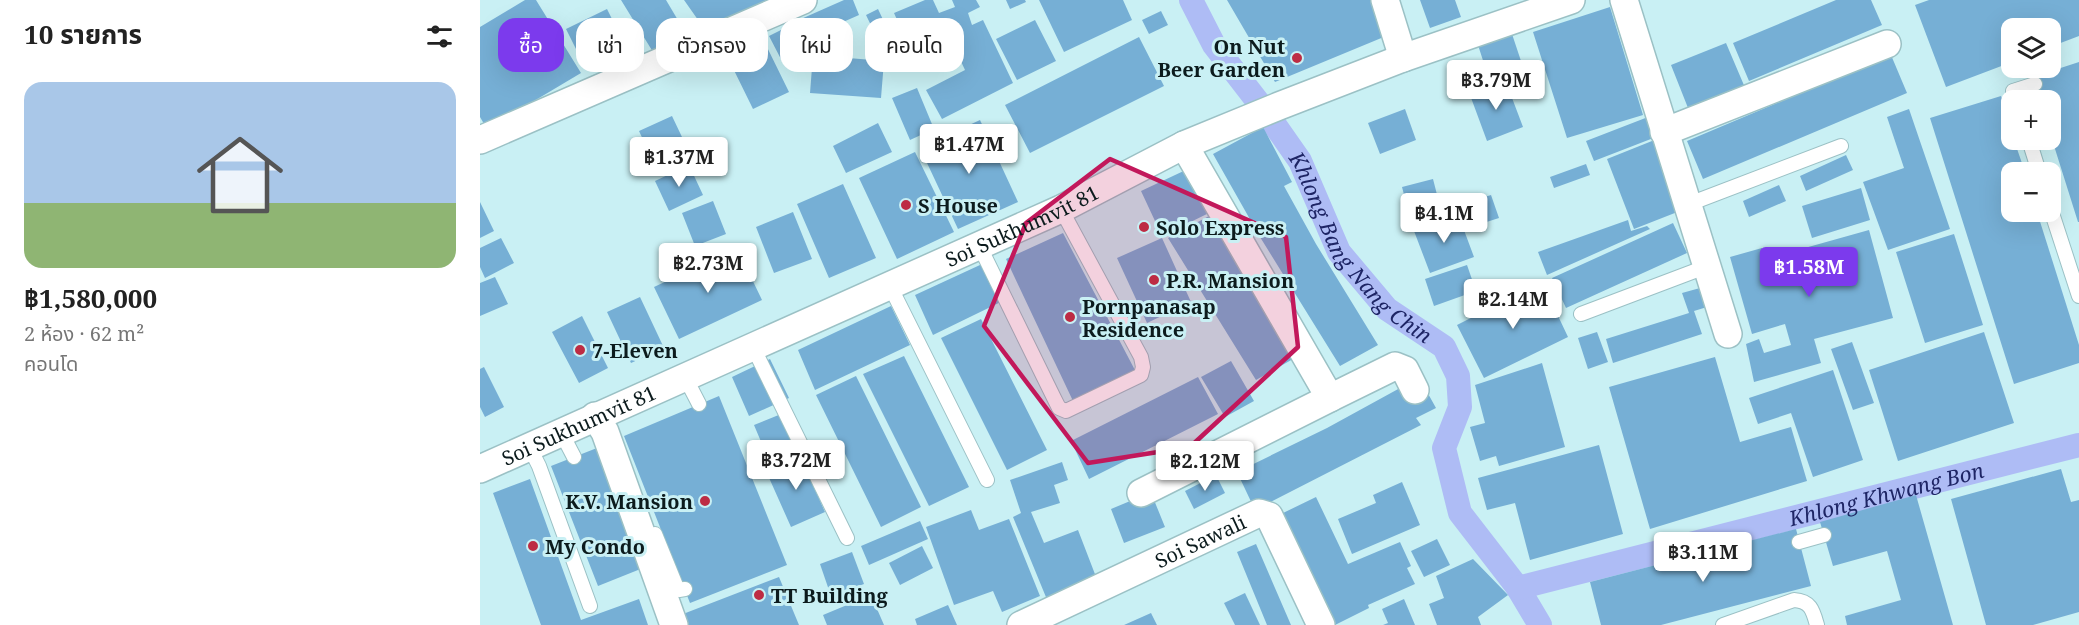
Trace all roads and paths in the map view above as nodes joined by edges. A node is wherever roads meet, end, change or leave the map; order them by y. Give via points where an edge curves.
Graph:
1 (803, 0) edge
2 (1385, 0) edge
3 (1571, 0) edge
4 (1624, 0) edge
5 (1511, 10) edge
6 (1887, 44) dead end
7 (1403, 58) junction
8 (2035, 84) dead end
9 (2016, 90) edge
10 (1664, 132) junction
11 (480, 140) edge
12 (1184, 145) junction
13 (1841, 146) dead end
14 (1689, 204) junction
15 (1061, 209) junction
16 (2055, 222) edge
17 (979, 245) junction
18 (1708, 266) junction
19 (890, 286) junction
20 (2079, 296) edge
21 (1581, 314) dead end
22 (1728, 334) dead end
23 (753, 347) junction
24 (685, 377) junction
25 (1415, 390) dead end
26 (1330, 398) junction
27 (699, 404) dead end
28 (600, 424) junction
29 (561, 432) junction
30 (529, 446) junction
31 (574, 457) dead end
32 (480, 469) edge
33 (987, 480) dead end
34 (1141, 493) dead end
35 (1824, 535) dead end
36 (847, 538) dead end
37 (1799, 542) dead end
38 (685, 589) dead end
39 (590, 606) dead end
40 (674, 625) edge
41 (1022, 625) edge
42 (1321, 625) edge
43 (1723, 625) edge
44 (1817, 625) edge

1 - 11 street
2 - 7 street
3 - 5 street, Soi Sukhumvit 81
4 - 10 street
5 - 7 street, Soi Sukhumvit 81
6 - 10 street
7 - 12 street, Soi Sukhumvit 81
8 - 9 lane
10 - 14 street
12 - 15 street, Soi Sukhumvit 81
12 - 26 street
13 - 14 lane
14 - 18 street
15 - 17 street, Soi Sukhumvit 81
15 - 17 lane via 1143,367 1141,375 1066,411 1059,408
16 - 20 lane
17 - 19 street, Soi Sukhumvit 81
18 - 21 lane
18 - 22 street
19 - 23 street, Soi Sukhumvit 81
19 - 33 lane
23 - 24 street, Soi Sukhumvit 81
23 - 36 lane
24 - 27 lane
24 - 28 street, Soi Sukhumvit 81
25 - 26 street via 1405,370 1395,366
26 - 34 street
28 - 29 street, Soi Sukhumvit 81
28 - 38 lane via 617,440 677,588
28 - 40 street
29 - 30 street, Soi Sukhumvit 81
29 - 31 lane
30 - 32 street, Soi Sukhumvit 81
30 - 39 lane
35 - 37 lane
41 - 42 street, Soi Sawali via 1259,513 1269,516
43 - 44 lane via 1794,600 1811,606

